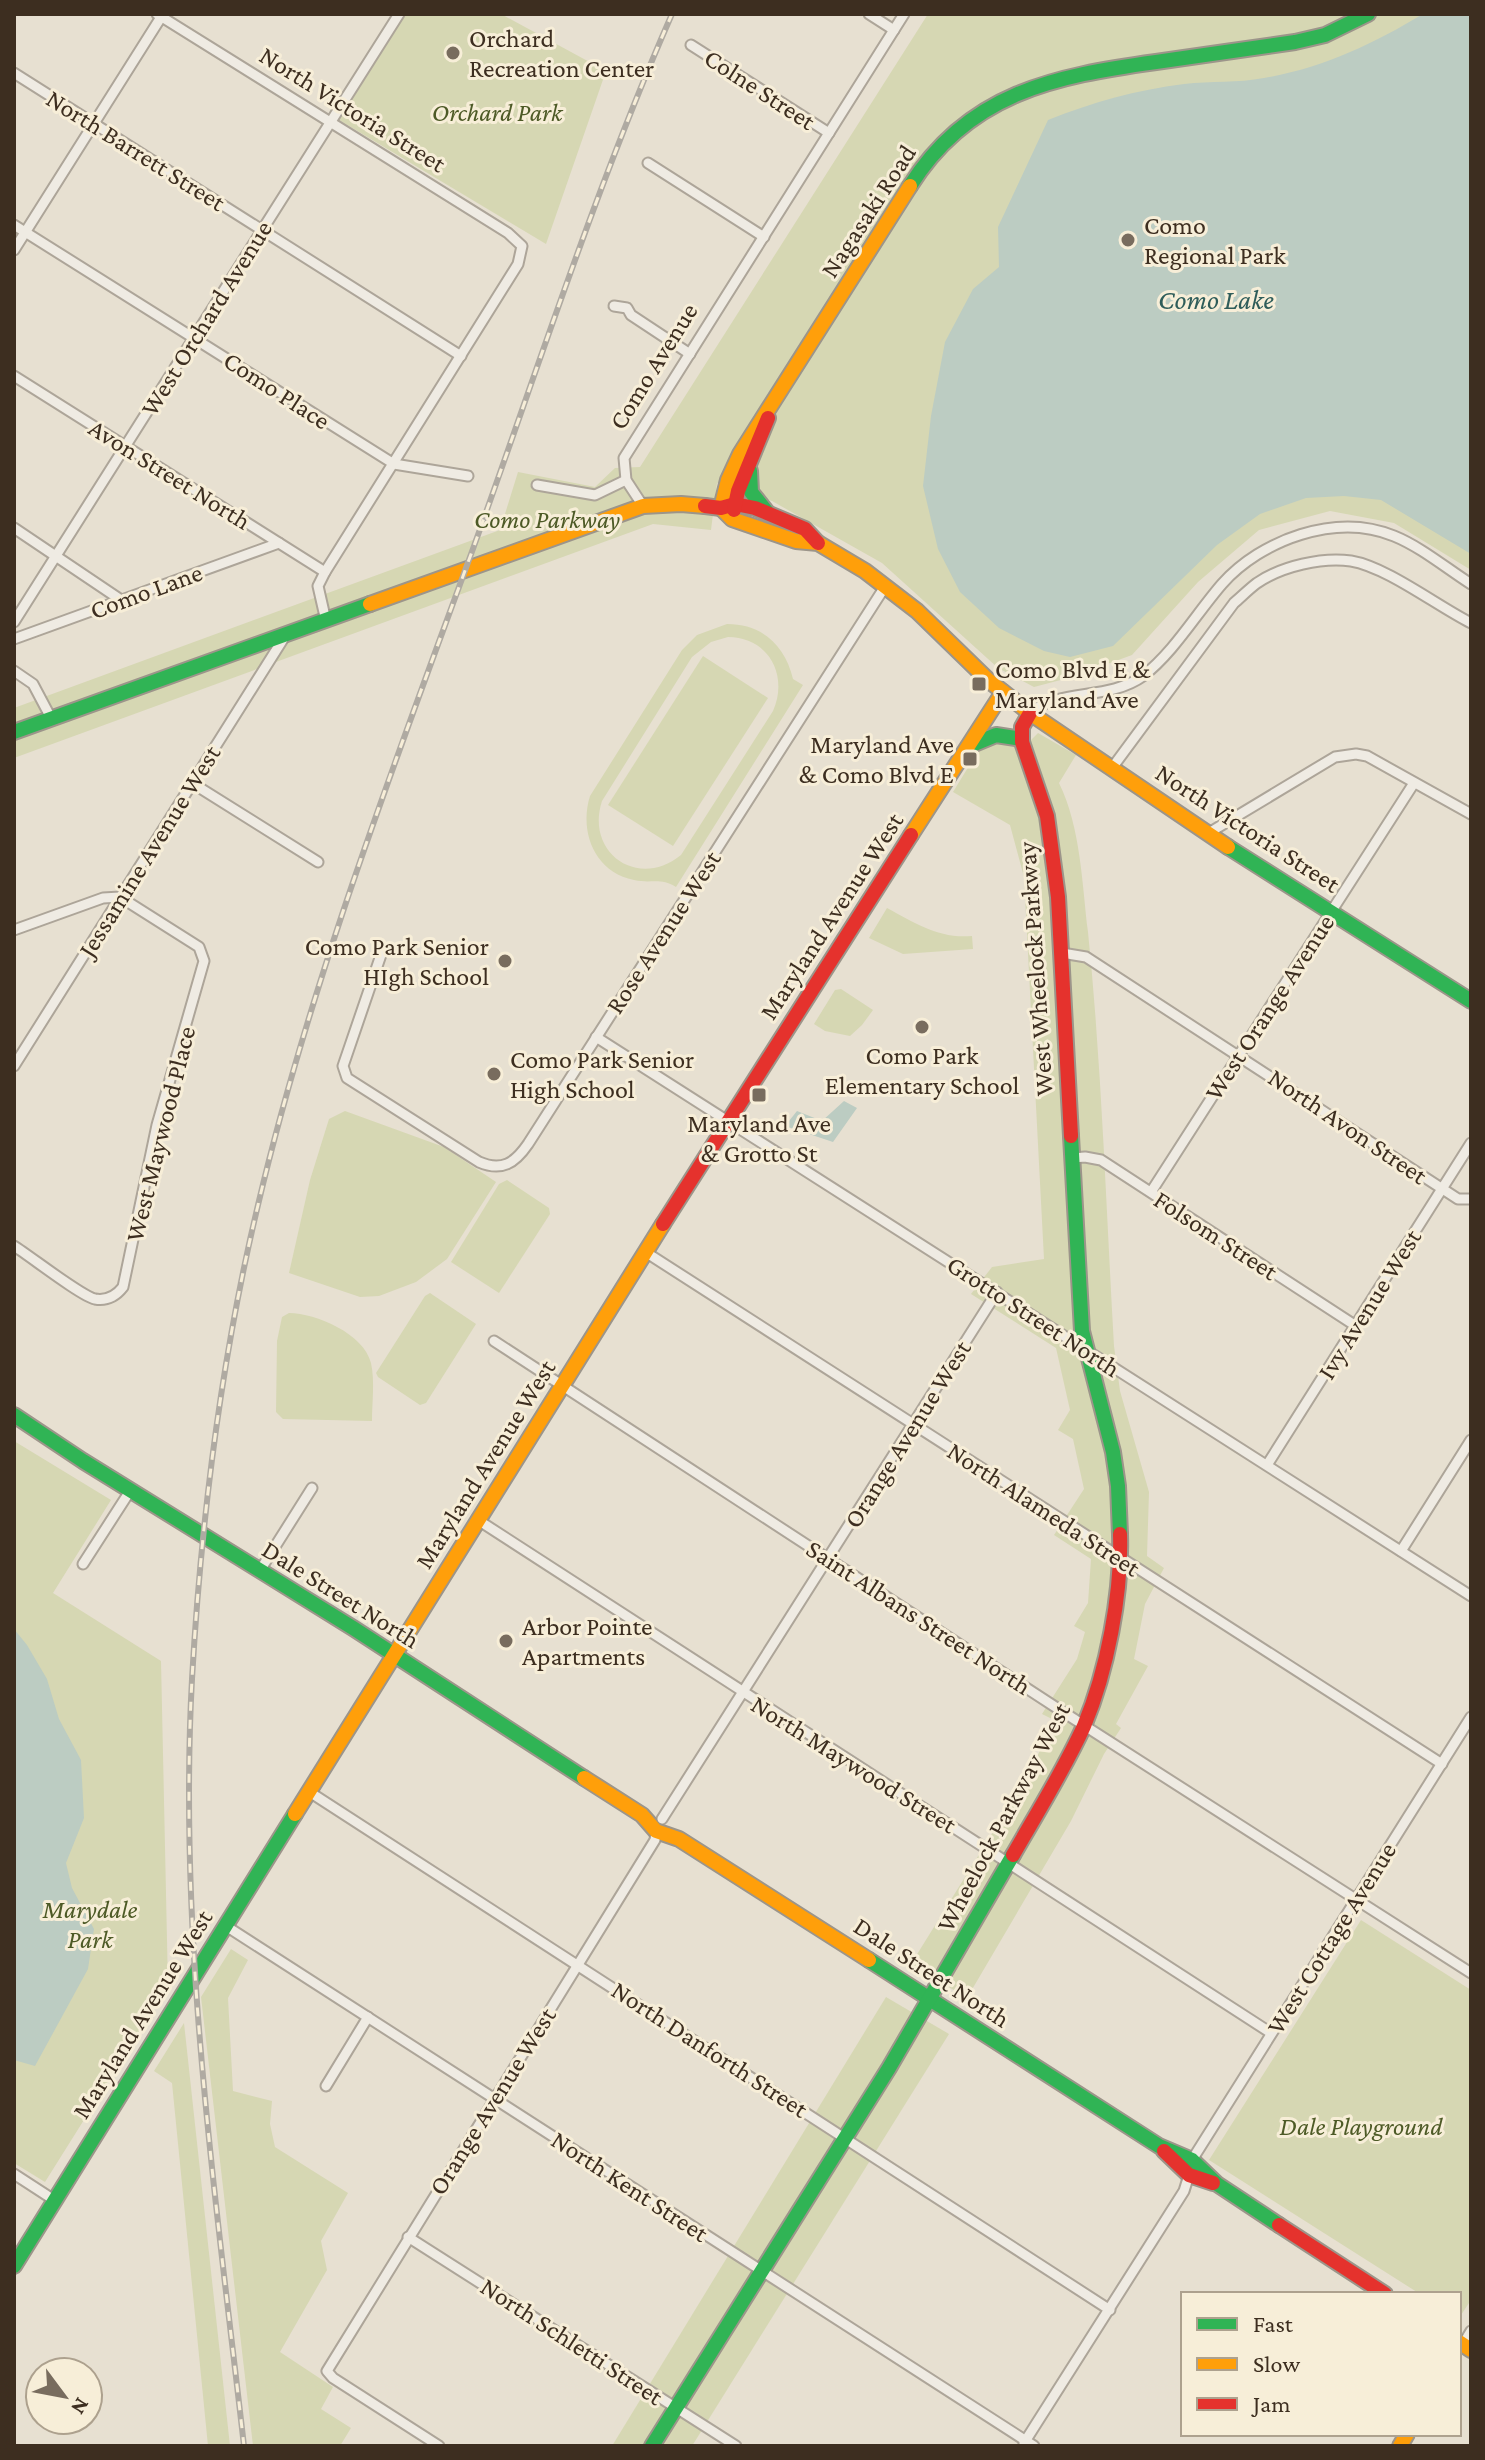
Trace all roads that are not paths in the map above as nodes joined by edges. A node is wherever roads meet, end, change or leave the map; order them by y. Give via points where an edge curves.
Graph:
1 (399, 14) edge
2 (869, 14) edge
3 (904, 14) edge
4 (1368, 14) edge
5 (161, 15) edge
6 (894, 30) junction
7 (691, 45) dead end
8 (14, 73) edge
9 (331, 122) junction
10 (94, 124) junction
11 (829, 133) junction
12 (648, 163) dead end
13 (14, 225) edge
14 (262, 230) junction
15 (25, 232) junction
16 (764, 237) junction
17 (14, 250) edge
18 (614, 306) dead end
19 (194, 337) junction
20 (690, 354) junction
21 (461, 356) junction
22 (14, 376) edge
23 (773, 405) junction
24 (125, 446) junction
25 (751, 461) junction
26 (394, 464) junction
27 (468, 476) dead end
28 (626, 480) junction
29 (537, 485) dead end
30 (643, 506) junction
31 (729, 510) junction
32 (770, 515) junction
33 (14, 528) edge
34 (279, 543) junction
35 (818, 543) junction
36 (56, 554) junction
37 (325, 572) junction
38 (1471, 584) edge
39 (886, 585) junction
40 (121, 600) junction
41 (326, 621) junction
42 (14, 622) edge
43 (1471, 623) edge
44 (285, 636) junction
45 (14, 639) edge
46 (14, 671) edge
47 (1003, 692) junction
48 (1030, 713) junction
49 (51, 718) junction
50 (14, 732) edge
51 (1022, 739) junction
52 (966, 750) junction
53 (1112, 768) junction
54 (192, 783) junction
55 (1414, 783) junction
56 (1471, 814) edge
57 (1207, 834) junction
58 (318, 862) dead end
59 (120, 897) junction
60 (1332, 911) junction
61 (14, 930) edge
62 (383, 949) dead end
63 (1062, 953) junction
64 (1471, 1001) edge
65 (596, 1037) junction
66 (1238, 1054) junction
67 (14, 1066) edge
68 (727, 1122) junction
69 (1471, 1143) edge
70 (1073, 1158) junction
71 (1074, 1180) joint
72 (1442, 1189) junction
73 (1151, 1192) junction
74 (1471, 1199) edge
75 (14, 1246) edge
76 (647, 1253) junction
77 (997, 1292) junction
78 (1356, 1326) junction
79 (494, 1341) dead end
80 (1086, 1349) junction
81 (562, 1387) junction
82 (14, 1415) edge
83 (913, 1424) junction
84 (1471, 1440) edge
85 (1267, 1465) junction
86 (312, 1488) dead end
87 (130, 1491) junction
88 (478, 1520) junction
89 (1401, 1551) junction
90 (828, 1558) junction
91 (1121, 1559) junction
92 (83, 1564) dead end
93 (259, 1572) junction
94 (1471, 1596) edge
95 (393, 1655) junction
96 (742, 1693) junction
97 (1471, 1717) edge
98 (1084, 1725) junction
99 (1442, 1764) junction
100 (308, 1791) junction
101 (659, 1825) junction
102 (1009, 1862) junction
103 (1356, 1900) junction
104 (226, 1926) junction
105 (578, 1964) junction
106 (1471, 1973) edge
107 (930, 1999) junction
108 (368, 2017) junction
109 (1271, 2033) junction
110 (326, 2086) dead end
111 (494, 2098) junction
112 (846, 2137) junction
113 (1159, 2146) junction
114 (1192, 2160) junction
115 (14, 2174) edge
116 (1189, 2175) junction
117 (1217, 2184) junction
118 (54, 2200) junction
119 (408, 2237) junction
120 (14, 2266) edge
121 (762, 2273) junction
122 (1382, 2292) edge
123 (1110, 2310) junction
124 (1471, 2331) edge
125 (1463, 2347) edge
126 (675, 2408) junction
127 (1027, 2444) edge
128 (439, 2446) edge
129 (652, 2446) edge
130 (736, 2446) edge

1 - 9 street, West Orchard Avenue
2 - 6 street
3 - 6 street, Como Avenue
4 - 23 street, Nagasaki Road via 1325,35 1068,75 998,101 952,134 925,164
5 - 9 street, North Victoria Street
5 - 10 street
6 - 11 street, Como Avenue
7 - 11 street, Colne Street
8 - 10 street, North Barrett Street
9 - 14 street, West Orchard Avenue
9 - 21 street, North Victoria Street via 522,246 518,264
10 - 14 street, North Barrett Street
10 - 15 street
11 - 16 street, Como Avenue
12 - 16 street
13 - 15 street, Como Place
14 - 19 street, West Orchard Avenue
14 - 21 street, North Barrett Street
15 - 17 street
15 - 19 street, Como Place
16 - 20 street, Como Avenue
18 - 20 street via 627,308
19 - 24 street, West Orchard Avenue
19 - 26 street, Como Place
20 - 28 street, Como Avenue via 624,458
21 - 26 street
22 - 24 street, Avon Street North
23 - 25 street
23 - 31 street via 725,486
24 - 34 street, Avon Street North
24 - 36 street, West Orchard Avenue
25 - 31 street
25 - 32 street via 751,492
26 - 27 street, Como Place
26 - 37 street
28 - 29 street via 595,495
28 - 30 street
30 - 31 street
30 - 41 street
31 - 32 street, North Victoria Street
31 - 35 street via 796,541
32 - 35 street, North Victoria Street via 805,529
33 - 36 street
34 - 37 street, Avon Street North
34 - 40 street, Como Lane
35 - 39 street, North Victoria Street
36 - 40 street
36 - 42 street, West Orchard Avenue
37 - 41 street via 318,586
38 - 48 street via 1392,535 1334,528 1297,536 1235,571 1155,665 1135,681 1112,691 1042,703
39 - 47 street, North Victoria Street
39 - 65 street, Rose Avenue West
40 - 45 street, Como Lane
41 - 44 street
43 - 53 street via 1352,562 1320,561 1286,570 1258,582 1234,603
44 - 49 street
44 - 54 street, Jessamine Avenue West
46 - 49 street via 33,684
47 - 48 street, North Victoria Street
47 - 52 street, Maryland Avenue West
48 - 51 street
48 - 53 street, North Victoria Street
49 - 50 street
51 - 52 street via 993,734
51 - 63 street, West Wheelock Parkway via 1047,816
52 - 68 street, Maryland Avenue West
53 - 57 street, North Victoria Street
54 - 58 street
54 - 59 street, Jessamine Avenue West
55 - 56 street
55 - 57 street via 1367,756 1344,754
55 - 60 street, West Orange Avenue
57 - 60 street, North Victoria Street
59 - 61 street via 103,898
59 - 67 street, Jessamine Avenue West
59 - 75 street, West Maywood Place via 199,947 204,961 157,1125 127,1281 118,1293 97,1299
60 - 64 street, North Victoria Street
60 - 66 street, West Orange Avenue
62 - 65 street, Rose Avenue West via 343,1066 347,1078 491,1167 512,1163 528,1144
63 - 66 street, North Avon Street via 1086,957
63 - 70 street, West Wheelock Parkway
65 - 68 street, Grotto Street North
66 - 72 street, North Avon Street
66 - 73 street, West Orange Avenue
68 - 76 street, Maryland Avenue West
68 - 77 street, Grotto Street North
69 - 72 street, Ivy Avenue West
70 - 71 street, West Wheelock Parkway
70 - 73 street, Folsom Street via 1101,1160
71 - 80 street, Wheelock Parkway West
72 - 74 street, North Avon Street via 1458,1199
72 - 78 street, Ivy Avenue West
73 - 78 street, Folsom Street
76 - 81 street, Maryland Avenue West
76 - 83 street, North Alameda Street
77 - 80 street, Grotto Street North
77 - 83 street, Orange Avenue West
78 - 85 street, Ivy Avenue West
79 - 81 street, Saint Albans Street North
80 - 85 street, Grotto Street North
80 - 91 street, Wheelock Parkway West via 1115,1462
81 - 88 street, Maryland Avenue West
81 - 90 street, Saint Albans Street North
82 - 87 street, Dale Street North
83 - 90 street, Orange Avenue West
83 - 91 street, North Alameda Street
84 - 89 street
85 - 89 street, Grotto Street North
86 - 93 street
87 - 92 street
87 - 93 street, Dale Street North
88 - 95 street, Maryland Avenue West
88 - 96 street, North Maywood Street
89 - 94 street, Grotto Street North
90 - 96 street, Orange Avenue West
90 - 98 street, Saint Albans Street North
91 - 98 street, Wheelock Parkway West via 1107,1652
91 - 99 street, North Alameda Street
93 - 95 street, Dale Street North
95 - 100 street, Maryland Avenue West
95 - 101 street, Dale Street North
96 - 101 street, Orange Avenue West
96 - 102 street, North Maywood Street
97 - 99 street, West Cottage Avenue
98 - 102 street, Wheelock Parkway West
98 - 103 street, Saint Albans Street North
99 - 103 street, West Cottage Avenue
100 - 104 street, Maryland Avenue West
100 - 105 street, North Danforth Street
101 - 105 street, Orange Avenue West via 655,1840
101 - 107 street, Dale Street North
102 - 107 street, Wheelock Parkway West
102 - 109 street, North Maywood Street
103 - 106 street, Saint Albans Street North
103 - 109 street, West Cottage Avenue
104 - 108 street, North Kent Street
104 - 118 street, Maryland Avenue West
105 - 111 street, Orange Avenue West
105 - 112 street, North Danforth Street
107 - 112 street, Wheelock Parkway West
107 - 113 street, Dale Street North
108 - 110 street
108 - 111 street, North Kent Street
109 - 114 street, West Cottage Avenue
111 - 119 street, Orange Avenue West
111 - 121 street, North Kent Street
112 - 121 street, Wheelock Parkway West
112 - 123 street, North Danforth Street
113 - 114 street, Dale Street North
113 - 116 street, Dale Street North
114 - 117 street, Dale Street North
115 - 118 street
116 - 117 street, Dale Street North
116 - 123 street
117 - 122 street, Dale Street North
118 - 120 street, Maryland Avenue West
119 - 126 street, North Schletti Street
119 - 128 street, Orange Avenue West via 327,2371
121 - 126 street, Wheelock Parkway West
121 - 127 street, North Kent Street
123 - 127 street
124 - 125 street
126 - 129 street, Wheelock Parkway West
126 - 130 street, North Schletti Street

